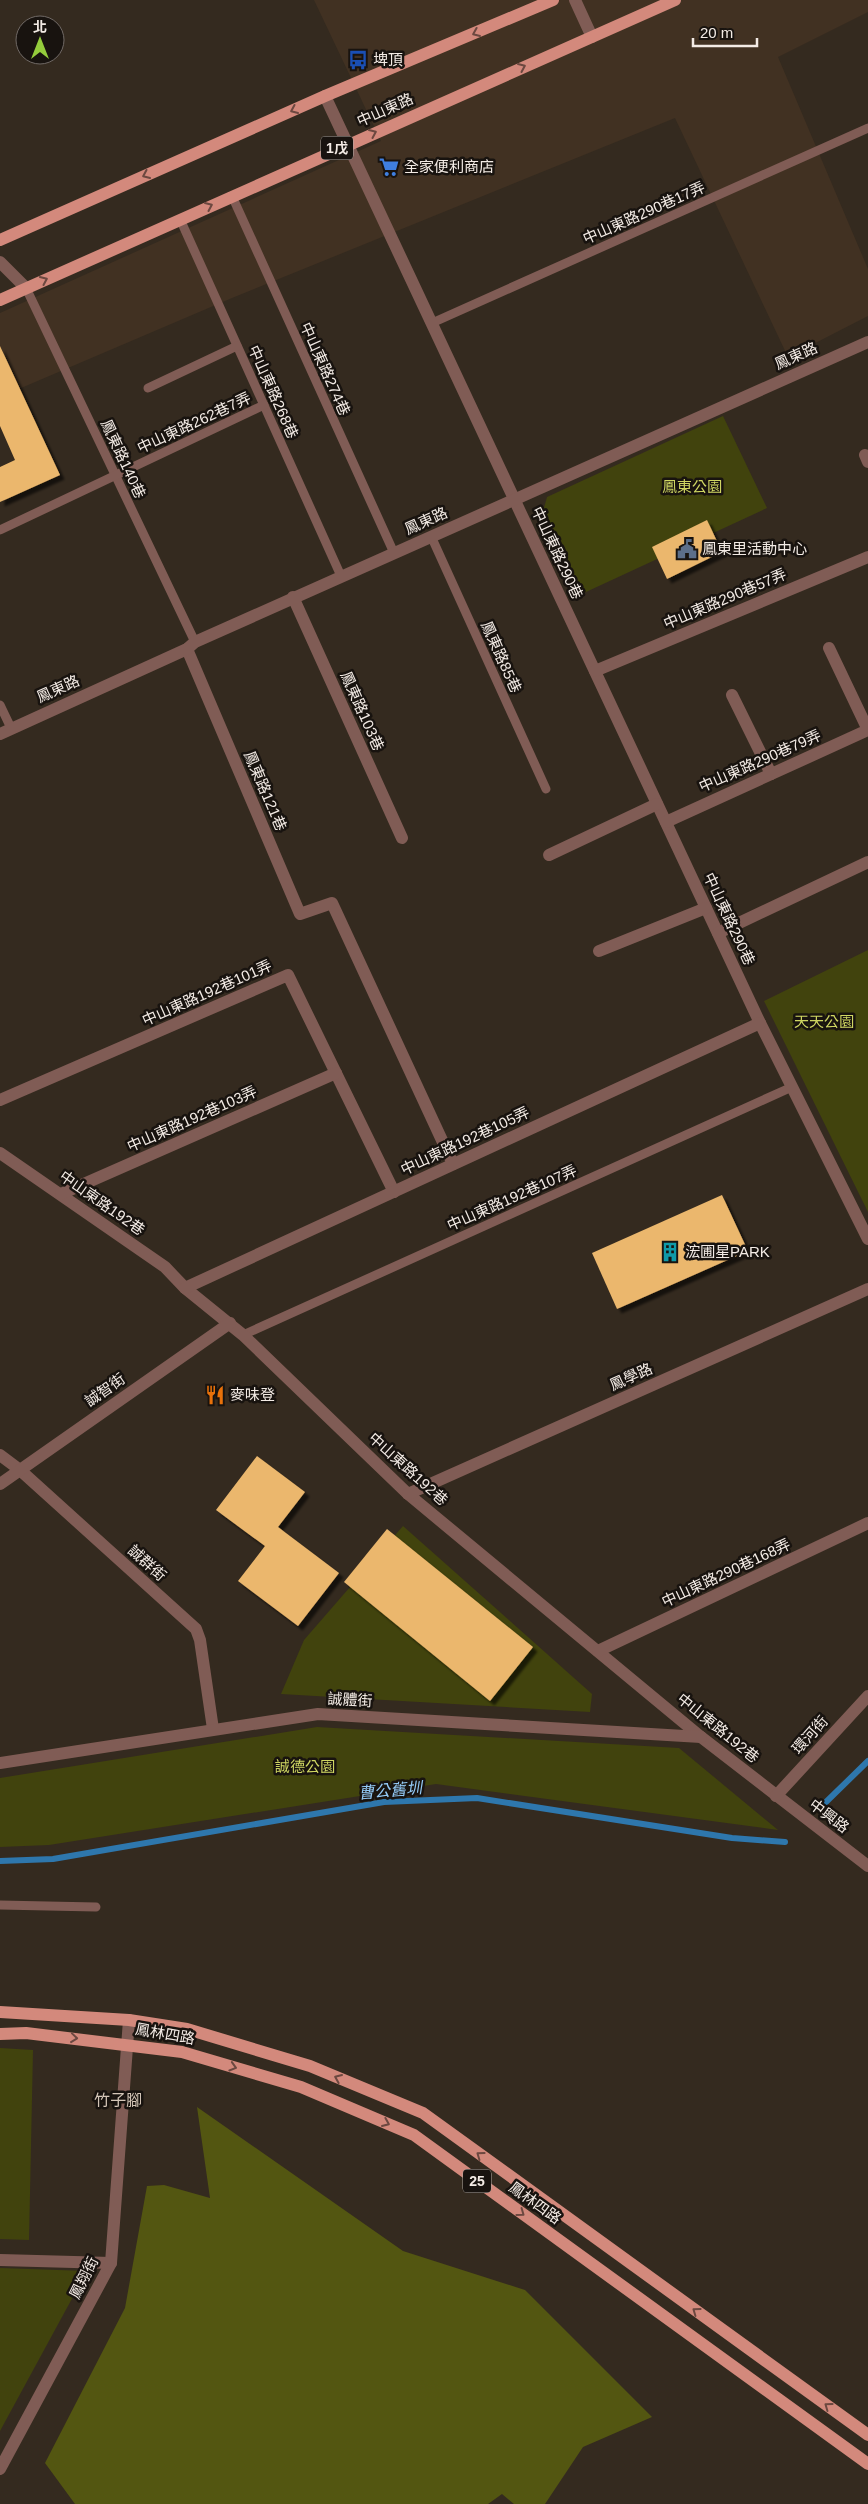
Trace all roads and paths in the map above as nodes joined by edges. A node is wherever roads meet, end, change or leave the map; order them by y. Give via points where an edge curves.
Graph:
1 (553, 0) edge
2 (575, 0) edge
3 (675, 0) edge
4 (592, 37) junction
5 (325, 96) junction
6 (868, 128) edge
7 (348, 144) junction
8 (232, 196) junction
9 (180, 219) junction
10 (0, 240) edge
11 (0, 262) edge
12 (26, 288) junction
13 (0, 300) edge
14 (432, 323) junction
15 (868, 342) edge
16 (238, 346) junction
17 (148, 388) dead end
18 (264, 405) junction
19 (116, 475) junction
20 (514, 499) junction
21 (0, 530) edge
22 (431, 536) junction
23 (394, 553) junction
24 (868, 557) edge
25 (341, 576) junction
26 (293, 597) junction
27 (191, 646) junction
28 (829, 648) dead end
29 (595, 672) junction
30 (732, 695) dead end
31 (0, 704) edge
32 (868, 730) edge
33 (6, 731) edge
34 (771, 774) junction
35 (546, 789) dead end
36 (657, 804) junction
37 (666, 822) junction
38 (402, 838) dead end
39 (549, 855) dead end
40 (868, 862) edge
41 (706, 908) junction
42 (718, 933) junction
43 (599, 952) dead end
44 (760, 1023) junction
45 (336, 1074) junction
46 (792, 1087) junction
47 (0, 1100) edge
48 (0, 1153) edge
49 (453, 1164) junction
50 (394, 1192) junction
51 (61, 1194) junction
52 (868, 1239) edge
53 (185, 1288) junction
54 (868, 1289) edge
55 (230, 1323) junction
56 (243, 1335) junction
57 (0, 1455) edge
58 (20, 1470) junction
59 (0, 1484) edge
60 (408, 1494) junction
61 (868, 1524) edge
62 (598, 1651) junction
63 (868, 1696) edge
64 (212, 1729) junction
65 (700, 1736) junction
66 (0, 1764) edge
67 (776, 1796) junction
68 (795, 1811) joint
69 (868, 1866) edge
70 (0, 1905) edge
71 (96, 1907) dead end
72 (0, 2012) edge
73 (129, 2020) junction
74 (0, 2034) edge
75 (129, 2044) junction
76 (0, 2260) edge
77 (111, 2263) junction
78 (868, 2435) edge
79 (868, 2464) edge
80 (0, 2469) edge

1 -> 5 main road
2 - 4 street
3 - 4 main road, 中山東路 / 1戊
7 -> 4 main road, 中山東路 / 1戊
5 - 7 street, 中山東路290巷
5 -> 10 main road
6 - 14 lane, 中山東路290巷17弄
7 - 8 main road, 中山東路 / 1戊
7 - 14 street, 中山東路290巷
9 -> 8 main road, 中山東路 / 1戊
8 - 23 lane, 中山東路274巷
12 -> 9 main road, 中山東路 / 1戊
9 - 16 lane, 中山東路268巷
11 - 12 street
12 - 13 main road, 中山東路 / 1戊
12 - 19 lane, 鳳東路140巷
14 - 20 street, 中山東路290巷
15 - 20 street, 鳳東路
16 - 17 lane
16 - 18 lane, 中山東路268巷
18 - 19 lane, 中山東路262巷7弄
18 - 25 lane, 中山東路268巷
19 - 21 lane, 中山東路262巷7弄
19 - 27 lane, 鳳東路140巷
20 - 22 street, 鳳東路
20 - 29 street, 中山東路290巷
22 - 23 street, 鳳東路
22 - 35 lane, 鳳東路85巷
23 - 25 street, 鳳東路
24 - 29 street, 中山東路290巷57弄
25 - 26 street, 鳳東路
26 - 27 street, 鳳東路
26 - 38 street, 鳳東路103巷
27 - 33 street, 鳳東路
27 - 49 street, 鳳東路121巷 via 300,914 332,903
28 - 32 street
29 - 36 street, 中山東路290巷
30 - 34 street
31 - 33 lane
32 - 34 street, 中山東路290巷79弄
34 - 37 street, 中山東路290巷79弄
36 - 37 street, 中山東路290巷
36 - 39 street
37 - 41 street, 中山東路290巷
40 - 42 street
41 - 42 street, 中山東路290巷
41 - 43 street
42 - 44 street, 中山東路290巷
44 - 46 street, 中山東路290巷
44 - 49 street, 中山東路192巷105弄
45 - 47 street, 中山東路192巷101弄 via 288,975
45 - 50 street, 中山東路192巷101弄
45 - 51 street, 中山東路192巷103弄
46 - 52 street, 中山東路290巷
46 - 56 lane, 中山東路192巷107弄
48 - 51 street, 中山東路192巷
49 - 50 street, 中山東路192巷105弄
50 - 53 street, 中山東路192巷105弄
51 - 53 street, 中山東路192巷 via 165,1267
53 - 55 street, 中山東路192巷
54 - 60 street, 鳳學路
55 - 56 street, 中山東路192巷
55 - 58 street, 誠智街
56 - 60 street, 中山東路192巷
57 - 58 street, 誠群街
58 - 59 street, 誠智街
58 - 64 street, 誠群街 via 196,1629
60 - 62 street, 中山東路192巷
61 - 62 street, 中山東路290巷168弄
62 - 65 street, 中山東路192巷
63 - 67 street, 環河街
64 - 65 street, 誠體街 via 318,1714
64 - 66 street, 誠體街
65 - 67 street, 中山東路192巷
67 - 68 street, 中山東路192巷
68 - 69 street, 中興路
70 - 71 lane
72 - 73 main road, 鳳林四路 / 25
73 - 75 street, 鳳翔街
78 -> 73 main road, 鳳林四路 / 25 via 423,2113 310,2066 186,2029
74 -> 75 main road, 鳳林四路 / 25 via 26,2033
75 - 77 street, 鳳翔街
75 -> 79 main road, 鳳林四路 / 25 via 182,2052 301,2088 414,2135
76 - 77 street
77 - 80 street, 鳳翔街

